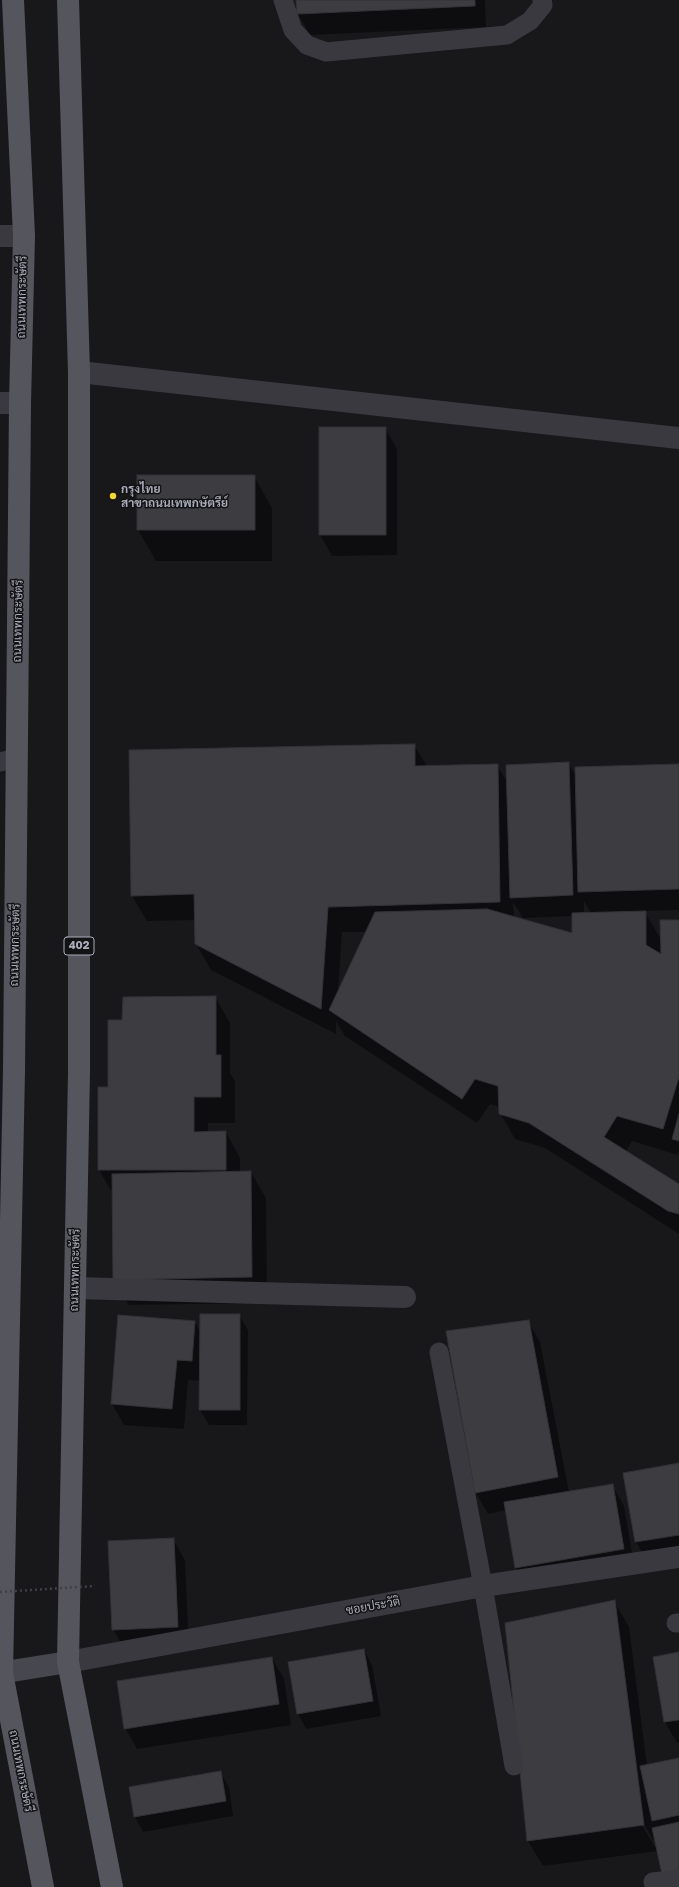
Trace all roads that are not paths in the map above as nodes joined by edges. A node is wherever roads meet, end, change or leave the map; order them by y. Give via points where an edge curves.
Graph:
1 (13, 0) edge
2 (68, 0) edge
3 (283, 0) edge
4 (542, 0) edge
5 (0, 236) edge
6 (24, 236) junction
7 (79, 372) junction
8 (10, 403) edge
9 (679, 438) edge
10 (8, 760) edge
11 (7, 1004) edge
12 (5, 1268) edge
13 (75, 1288) junction
14 (405, 1297) dead end
15 (439, 1352) dead end
16 (679, 1557) edge
17 (483, 1586) junction
18 (68, 1662) junction
19 (1, 1673) edge
20 (514, 1766) dead end
21 (679, 1879) edge
22 (653, 1882) dead end
23 (43, 1887) edge
24 (112, 1887) edge

1 - 6 main road, ถนนเทพกระษัตรี
2 - 7 main road, ถนนเทพกระษัตรี / 402
3 - 4 lane via 293,30 307,45 326,52 507,35 530,21 542,5
5 - 6 street
6 - 8 main road, ถนนเทพกระษัตรี
7 - 9 street
7 - 13 main road, ถนนเทพกระษัตรี / 402 via 79,1072
8 - 10 main road, ถนนเทพกระษัตรี
10 - 11 main road, ถนนเทพกระษัตรี
11 - 12 main road, ถนนเทพกระษัตรี
12 - 19 main road, ถนนเทพกระษัตรี
13 - 14 street
13 - 18 main road, ถนนเทพกระษัตรี / 402
15 - 17 lane
16 - 17 street, ซอยประวัติ
17 - 18 street, ซอยประวัติ
17 - 20 lane
18 - 19 street
18 - 24 main road, ถนนเทพกระษัตรี / 402
19 - 23 main road, ถนนเทพกระษัตรี
21 - 22 lane

